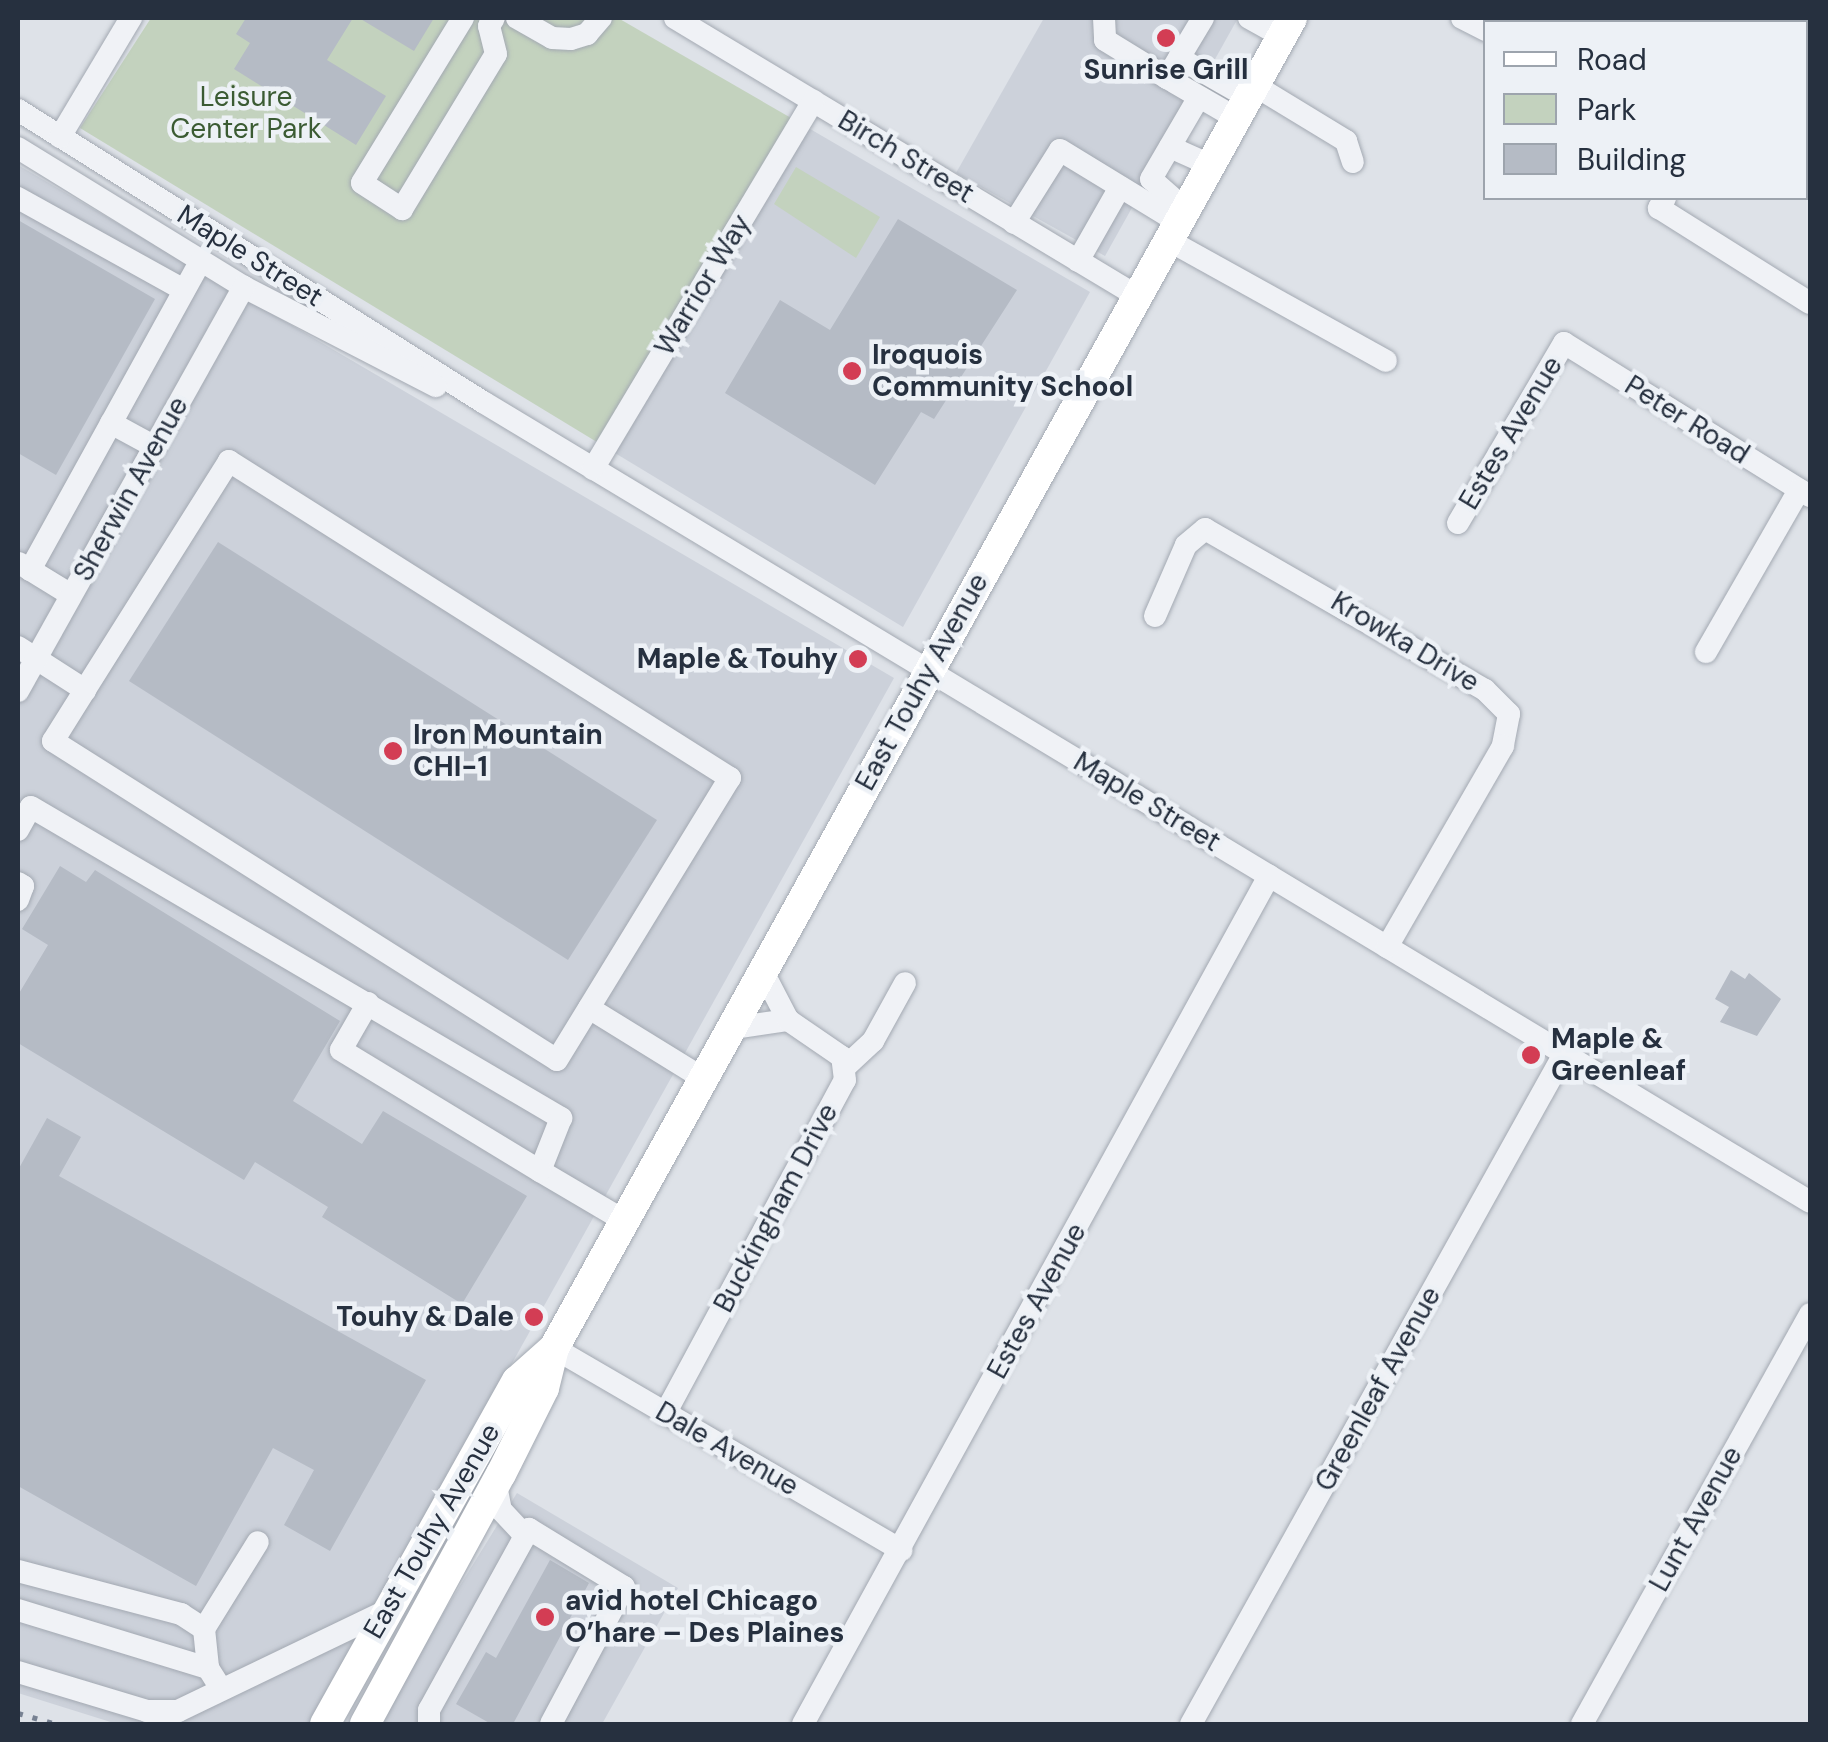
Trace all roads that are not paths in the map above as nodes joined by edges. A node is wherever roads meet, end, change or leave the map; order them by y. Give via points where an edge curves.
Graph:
1 (131, 18) edge
2 (463, 18) edge
3 (494, 18) edge
4 (517, 18) edge
5 (600, 18) edge
6 (675, 18) edge
7 (1104, 18) edge
8 (1203, 18) edge
9 (1249, 18) edge
10 (1286, 27) edge
11 (1173, 68) junction
12 (1199, 97) junction
13 (1246, 100) junction
14 (814, 101) junction
15 (18, 110) edge
16 (60, 137) junction
17 (1170, 147) junction
18 (18, 148) edge
19 (1353, 162) dead end
20 (1210, 165) junction
21 (1120, 187) junction
22 (18, 198) edge
23 (1664, 200) edge
24 (1014, 223) junction
25 (1177, 223) junction
26 (200, 260) junction
27 (1078, 261) junction
28 (244, 287) junction
29 (184, 290) junction
30 (1137, 296) junction
31 (1810, 303) edge
32 (1564, 342) joint
33 (1386, 361) dead end
34 (482, 402) junction
35 (111, 423) junction
36 (155, 447) junction
37 (592, 469) junction
38 (1805, 493) edge
39 (1458, 523) dead end
40 (24, 566) edge
41 (71, 595) junction
42 (1155, 616) dead end
43 (1706, 652) dead end
44 (27, 653) edge
45 (928, 670) junction
46 (85, 690) junction
47 (18, 691) edge
48 (18, 830) edge
49 (1269, 876) junction
50 (18, 883) edge
51 (18, 900) edge
52 (1387, 947) junction
53 (763, 972) junction
54 (905, 983) dead end
55 (368, 1003) junction
56 (588, 1008) junction
57 (788, 1020) junction
58 (733, 1028) junction
59 (1564, 1054) junction
60 (844, 1068) junction
61 (704, 1079) junction
62 (540, 1171) junction
63 (1810, 1202) edge
64 (625, 1221) junction
65 (1810, 1314) edge
66 (554, 1348) junction
67 (665, 1414) junction
68 (496, 1485) junction
69 (518, 1532) junction
70 (468, 1537) junction
71 (258, 1542) dead end
72 (901, 1550) junction
73 (18, 1571) edge
74 (18, 1610) edge
75 (386, 1611) junction
76 (204, 1629) junction
77 (208, 1668) junction
78 (18, 1672) edge
79 (221, 1690) junction
80 (325, 1724) edge
81 (365, 1724) edge
82 (430, 1724) edge
83 (551, 1724) edge
84 (803, 1724) edge
85 (1191, 1724) edge
86 (1582, 1724) edge

1 - 16 street
2 - 3 street via 362,182 402,210 496,54
4 - 5 street via 552,38 571,39 587,34
6 - 14 street, Birch Street
7 - 11 street via 1105,40
8 - 11 street
9 - 10 street
10 - 13 main road, East Touhy Avenue
11 - 12 street
11 - 13 street
12 - 13 street
12 - 17 street
13 - 19 street via 1346,141
13 - 20 main road, East Touhy Avenue
14 - 24 street, Birch Street
14 - 37 street, Warrior Way
15 - 16 street, Maple Street
16 - 34 street, Maple Street
17 - 20 street
17 - 25 street via 1151,179
18 - 26 street, Maple Street
20 - 25 main road, East Touhy Avenue
21 - 24 street via 1060,150
21 - 25 street
21 - 27 street
22 - 29 street
23 - 31 street via 1659,208
24 - 27 street, Birch Street
25 - 30 main road, East Touhy Avenue
25 - 33 street
26 - 28 street, Maple Street
26 - 29 street
27 - 30 street, Birch Street
28 - 34 street, Maple Street via 378,361
28 - 36 street, Sherwin Avenue
29 - 35 street
30 - 45 main road, East Touhy Avenue
32 - 38 street, Peter Road
32 - 39 street, Estes Avenue
34 - 37 street, Maple Street
35 - 36 street
35 - 40 street
36 - 41 street, Sherwin Avenue
37 - 45 street, Maple Street
38 - 43 street
40 - 41 street
41 - 44 street, Sherwin Avenue
42 - 52 street, Krowka Drive via 1186,544 1205,529 1485,690 1509,714 1503,746
44 - 46 street
44 - 47 street, Sherwin Avenue
45 - 49 street, Maple Street
45 - 53 main road, East Touhy Avenue
46 - 56 street via 52,741 69,752 557,1060
46 - 56 street via 229,461 530,651 730,778
48 - 55 street via 31,806
49 - 52 street, Maple Street
49 - 72 street, Estes Avenue
50 - 51 street
52 - 59 street, Maple Street
53 - 57 street
53 - 58 main road, East Touhy Avenue
54 - 60 street via 873,1041
55 - 62 street via 560,1118
55 - 62 street via 341,1050
56 - 61 street
57 - 58 street
57 - 60 street, Buckingham Drive via 828,1042
58 - 61 main road, East Touhy Avenue
59 - 63 street, Maple Street
59 - 85 street, Greenleaf Avenue
60 - 67 street, Buckingham Drive via 845,1080
61 - 64 main road, East Touhy Avenue
62 - 64 street
64 - 66 main road, East Touhy Avenue
65 - 86 street, Lunt Avenue
66 - 67 street, Dale Avenue
66 - 68 main road, East Touhy Avenue via 544,1388
66 - 75 main road, East Touhy Avenue via 518,1382
67 - 72 street, Dale Avenue
68 - 69 street
68 - 70 main road, East Touhy Avenue
69 - 70 street via 479,1529
69 - 82 street via 429,1710
69 - 83 street via 529,1529 624,1587
70 - 81 main road, East Touhy Avenue
71 - 76 street
72 - 84 street, Estes Avenue
73 - 76 street via 182,1614
74 - 77 street
75 - 79 street
75 - 80 main road, East Touhy Avenue
76 - 77 street
77 - 79 street
78 - 79 street via 147,1711 178,1711

